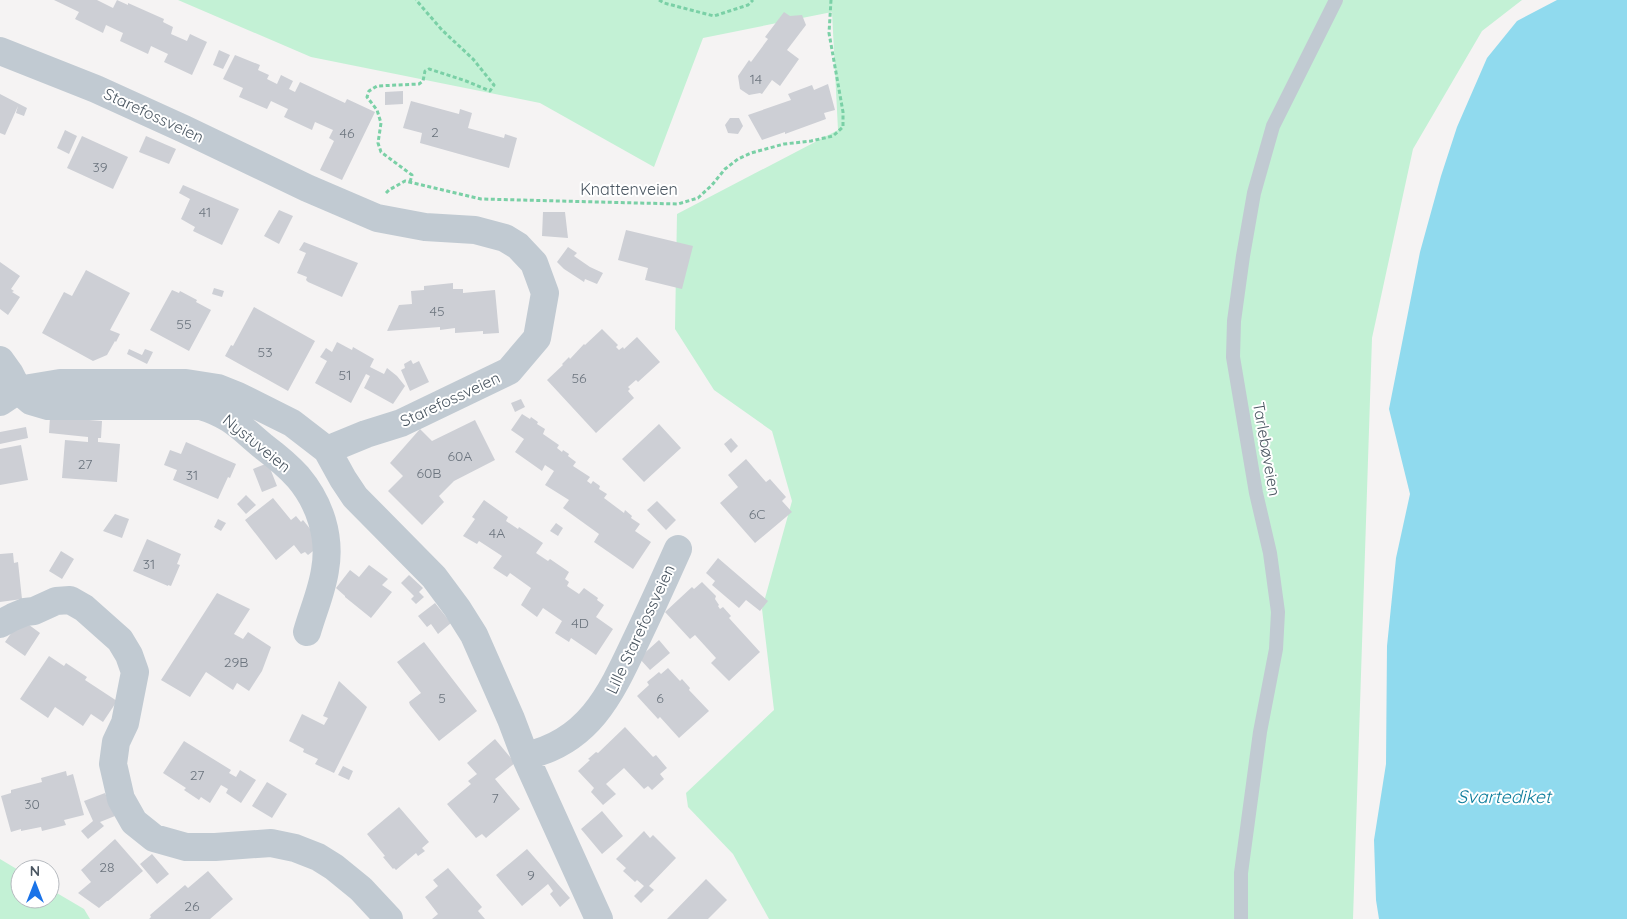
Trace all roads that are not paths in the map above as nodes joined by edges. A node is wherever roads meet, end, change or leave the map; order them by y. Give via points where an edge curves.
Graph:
1 (1336, 0) edge
2 (0, 52) edge
3 (0, 360) edge
4 (9, 396) edge
5 (327, 450) junction
6 (678, 548) dead end
7 (0, 624) edge
8 (307, 632) dead end
9 (525, 756) junction
10 (389, 919) edge
11 (599, 919) edge
12 (1240, 919) edge

1 - 12 lane, Tarlebøveien via 1274,126 1254,193 1234,321 1233,357 1278,612 1276,649 1260,732 1240,873
2 - 5 street, Starefossveien via 96,89 377,218 475,230 505,238 534,263 545,293 537,338 508,372 401,423
3 - 4 street via 10,374
4 - 5 street via 60,383 186,383 218,388 292,423
4 - 8 street, Nystuveien via 48,406 201,406 230,418 299,478 325,530 325,569
5 - 9 street via 355,497 434,577 457,608 474,635
6 - 9 street, Lille Starefossveien via 604,703 591,719 561,742
7 - 10 street via 56,601 70,600 120,640 135,672 113,764 121,799 134,822 154,838 186,847 271,843 295,848 334,867 361,889
9 - 11 street

